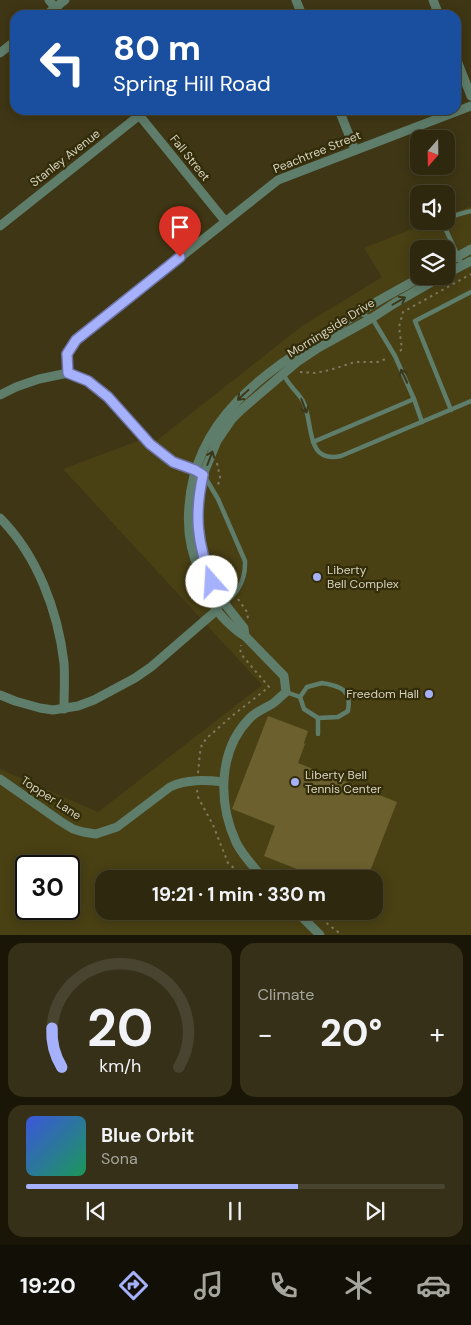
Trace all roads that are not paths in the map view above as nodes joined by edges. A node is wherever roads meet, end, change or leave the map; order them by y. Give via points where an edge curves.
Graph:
1 (49, 0) edge
2 (57, 10) edge
3 (10, 45) edge
4 (0, 53) edge
5 (461, 71) edge
6 (471, 96) edge
7 (136, 115) edge
8 (142, 115) edge
9 (341, 115) edge
10 (447, 115) edge
11 (355, 150) junction
12 (471, 211) edge
13 (226, 221) junction
14 (0, 226) edge
15 (471, 249) edge
16 (458, 256) junction
17 (455, 258) edge
18 (467, 263) edge
19 (455, 269) edge
20 (410, 283) edge
21 (426, 285) edge
22 (471, 292) edge
23 (358, 312) junction
24 (372, 318) junction
25 (283, 372) junction
26 (68, 373) junction
27 (0, 395) edge
28 (414, 399) junction
29 (471, 401) edge
30 (451, 410) junction
31 (422, 422) junction
32 (313, 442) junction
33 (195, 470) junction
34 (203, 475) junction
35 (0, 518) edge
36 (225, 604) junction
37 (217, 610) junction
38 (245, 636) junction
39 (286, 692) junction
40 (0, 695) edge
41 (300, 697) junction
42 (64, 709) junction
43 (318, 718) junction
44 (318, 734) dead end
45 (0, 779) edge
46 (223, 782) junction
47 (256, 870) edge
48 (305, 920) edge
49 (320, 935) edge

1 - 2 street
3 - 4 street
5 - 6 street
7 - 14 street, Stanley Avenue
8 - 13 street, Fall Street
9 - 11 street
10 - 11 street, Peachtree Street
11 - 13 street, Peachtree Street via 278,180
12 - 16 lane via 453,217 445,225
13 - 26 street, Peachtree Street via 76,340 67,354
15 - 16 street
16 - 17 street
16 - 18 lane
18 - 19 street
20 - 23 street, Morningside Drive
24 -> 21 street, Morningside Drive
22 - 30 lane via 415,320
23 - 24 lane
23 - 25 street, Morningside Drive
24 - 25 street, Morningside Drive
28 -> 24 lane via 395,356
25 -> 32 lane via 304,403
25 -> 33 street, Morningside Drive via 255,384 225,413 209,437
34 -> 25 street, Morningside Drive via 217,441 232,419
26 - 27 street via 39,379
26 - 33 street via 88,381 108,397 157,450 173,462
28 - 31 lane
28 - 32 lane
29 - 30 lane
30 - 31 lane
31 - 32 lane via 334,458 322,454
33 - 34 lane
33 - 37 street, Morningside Drive via 188,511 191,546
34 - 36 street, Morningside Drive via 197,516 200,539 212,582
34 - 36 lane via 218,499 245,561 242,582
35 - 42 street via 31,560 54,614 64,664
36 - 37 lane
36 - 38 street, Morningside Drive via 244,628
37 - 38 street, Morningside Drive via 239,634
37 - 42 street via 140,675 94,700
38 - 39 street via 284,676
39 - 41 lane
39 - 46 street via 250,717 237,733 226,759
40 - 42 street via 40,708
41 - 43 lane via 304,709
41 - 43 lane via 307,687 322,683 347,692 350,701 348,711 338,717
43 - 44 lane
45 - 46 street, Topper Lane via 66,825 96,834 117,828 178,782
46 - 47 street via 227,818 236,844
48 - 49 street

